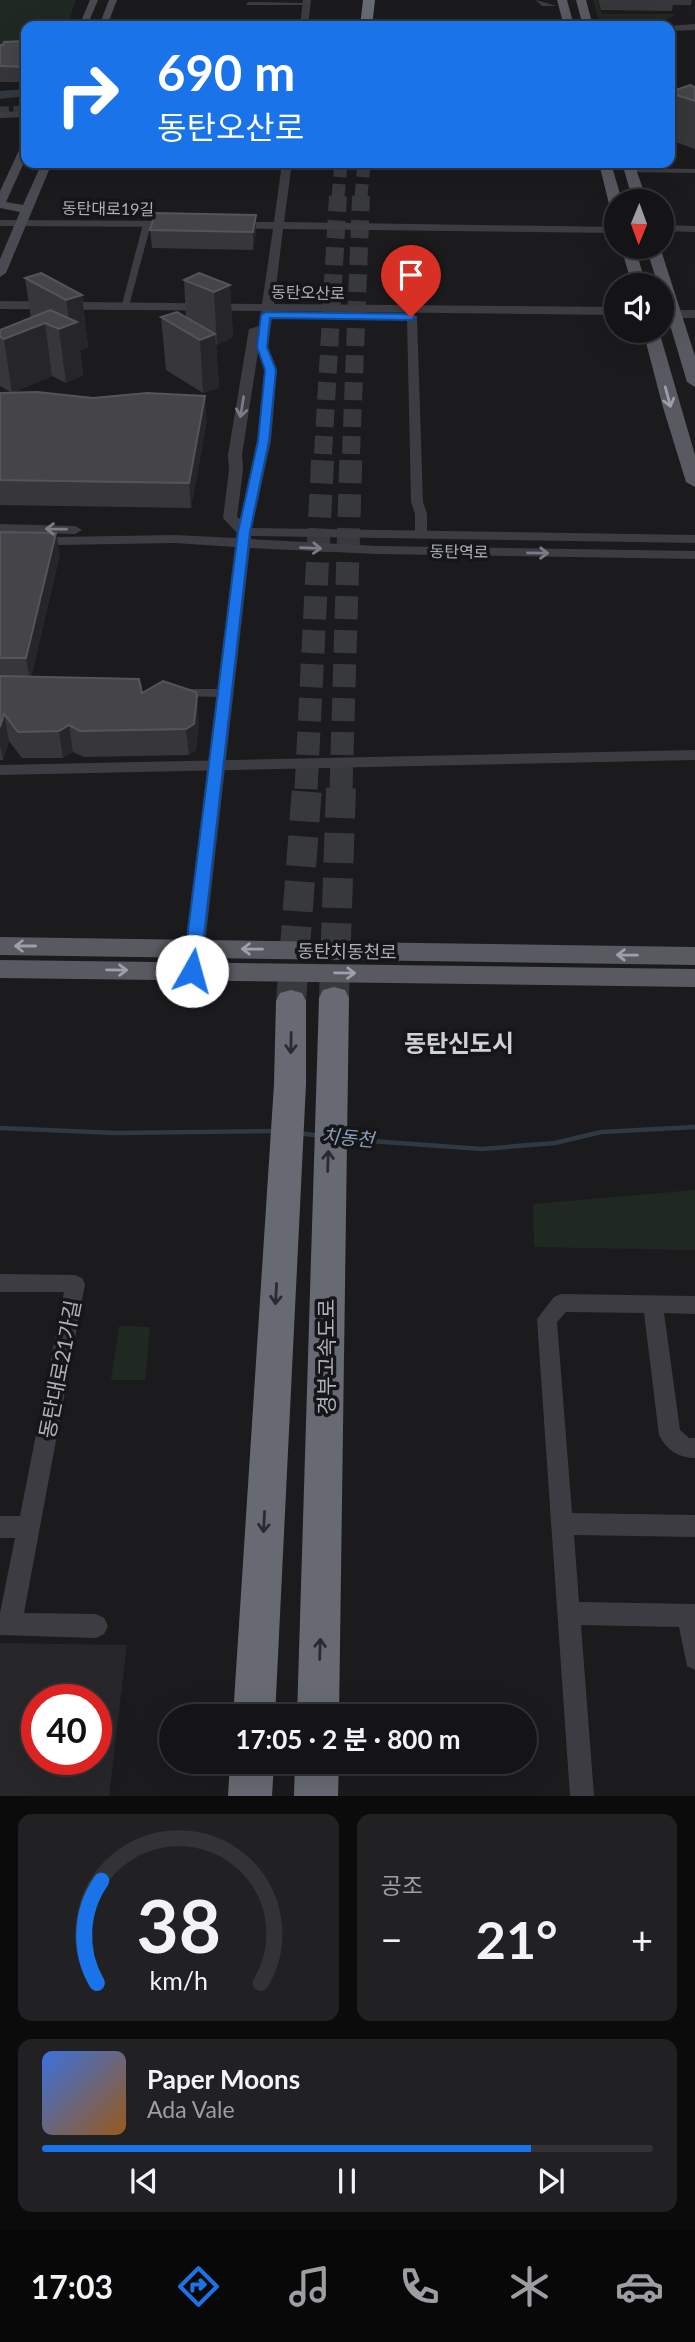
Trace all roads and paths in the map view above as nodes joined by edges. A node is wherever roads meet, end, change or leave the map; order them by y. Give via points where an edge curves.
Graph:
1 (94, 0) edge
2 (113, 0) edge
3 (540, 0) edge
4 (581, 0) edge
5 (306, 2) edge
6 (558, 3) edge
7 (247, 5) edge
8 (85, 21) edge
9 (105, 21) edge
10 (304, 21) edge
11 (567, 21) edge
12 (587, 21) edge
13 (695, 27) edge
14 (675, 28) edge
15 (0, 106) edge
16 (21, 109) edge
17 (21, 110) edge
18 (0, 114) edge
19 (21, 157) edge
20 (45, 168) edge
21 (286, 168) edge
22 (606, 168) edge
23 (630, 168) edge
24 (655, 168) edge
25 (695, 171) edge
26 (612, 189) edge
27 (636, 189) edge
28 (0, 204) edge
29 (27, 208) junction
30 (0, 223) edge
31 (21, 223) junction
32 (148, 224) junction
33 (185, 225) edge
34 (223, 225) edge
35 (278, 225) junction
36 (674, 228) edge
37 (604, 229) edge
38 (695, 229) edge
39 (0, 273) edge
40 (0, 305) edge
41 (124, 306) junction
42 (263, 308) junction
43 (32, 310) junction
44 (604, 311) edge
45 (0, 314) edge
46 (674, 314) edge
47 (695, 314) edge
48 (411, 317) junction
49 (604, 318) edge
50 (674, 329) edge
51 (654, 343) edge
52 (695, 382) edge
53 (695, 482) edge
54 (234, 487) junction
55 (253, 487) junction
56 (0, 528) edge
57 (421, 534) junction
58 (174, 536) junction
59 (243, 538) junction
60 (695, 539) edge
61 (0, 542) edge
62 (695, 555) edge
63 (161, 692) edge
64 (225, 693) junction
65 (695, 755) edge
66 (216, 765) junction
67 (0, 769) edge
68 (0, 946) edge
69 (695, 956) edge
70 (193, 960) junction
71 (0, 969) edge
72 (695, 978) edge
73 (334, 998) tunnel mouth
74 (291, 1002) tunnel mouth
75 (0, 1283) edge
76 (653, 1305) junction
77 (695, 1305) edge
78 (695, 1448) edge
79 (562, 1524) junction
80 (695, 1526) edge
81 (0, 1527) edge
82 (29, 1527) junction
83 (568, 1613) junction
84 (692, 1616) edge
85 (5, 1624) edge
86 (96, 1626) dead end
87 (695, 1658) edge
88 (255, 1704) edge
89 (318, 1704) edge
90 (251, 1774) edge
91 (317, 1774) edge
92 (250, 1796) edge
93 (316, 1796) edge
94 (582, 1796) edge

1 - 8 main road
2 - 9 main road
3 - 6 street via 544,5
4 - 12 main road
5 - 7 street
5 - 10 street
6 - 11 main road
13 - 14 street
15 - 16 street
15 - 18 street via 5,109
17 - 18 street
19 - 28 main road
20 - 29 main road
21 - 35 street
22 - 26 main road
23 - 27 main road
24 - 25 street
28 - 29 main road
29 - 31 main road
30 - 31 street, 동탄대로19길
31 - 32 street, 동탄대로19길
31 - 39 main road
32 - 33 street, 동탄대로19길
32 - 41 street
34 - 35 street
35 - 37 street
35 - 42 street
36 - 38 street
40 - 43 street, 동탄오산로
41 - 42 street, 동탄오산로
41 - 43 street, 동탄오산로
42 - 43 street, 동탄오산로
42 - 44 street, 동탄오산로
42 - 48 street, 동탄오산로
42 -> 54 street via 235,455
42 - 55 street via 262,347 271,370 264,441
43 - 45 street, 동탄오산로
46 - 47 street
48 - 49 street, 동탄오산로
48 - 57 street
50 - 52 main road
51 -> 53 main road
54 - 55 street
54 - 59 street via 230,518
55 - 59 street
58 -> 56 street
57 - 59 street, 동탄역로
57 - 60 street, 동탄역로
58 - 59 street, 동탄역로
58 - 59 street, 동탄역로 via 207,532
58 - 61 street, 동탄역로
59 -> 62 street, 동탄역로 via 377,550
59 - 64 street
63 - 64 street
64 - 66 street
65 - 66 street
66 - 67 street
66 - 70 street
70 -> 68 main road, 동탄치동천로
69 -> 70 main road, 동탄치동천로
71 -> 70 main road, 동탄치동천로
70 -> 72 main road, 동탄치동천로
89 -> 73 highway, 경부고속도로
74 -> 88 highway
75 - 82 street, 동탄대로21가길 via 75,1284
76 - 77 street
76 - 78 street via 670,1435 685,1448
76 - 79 street via 561,1303 547,1319
79 - 80 street
79 - 83 street
81 - 82 street
82 - 85 street, 동탄대로21가길
83 - 84 street
83 - 94 street
84 - 87 street
85 - 86 street
90 - 92 highway
91 - 93 highway

